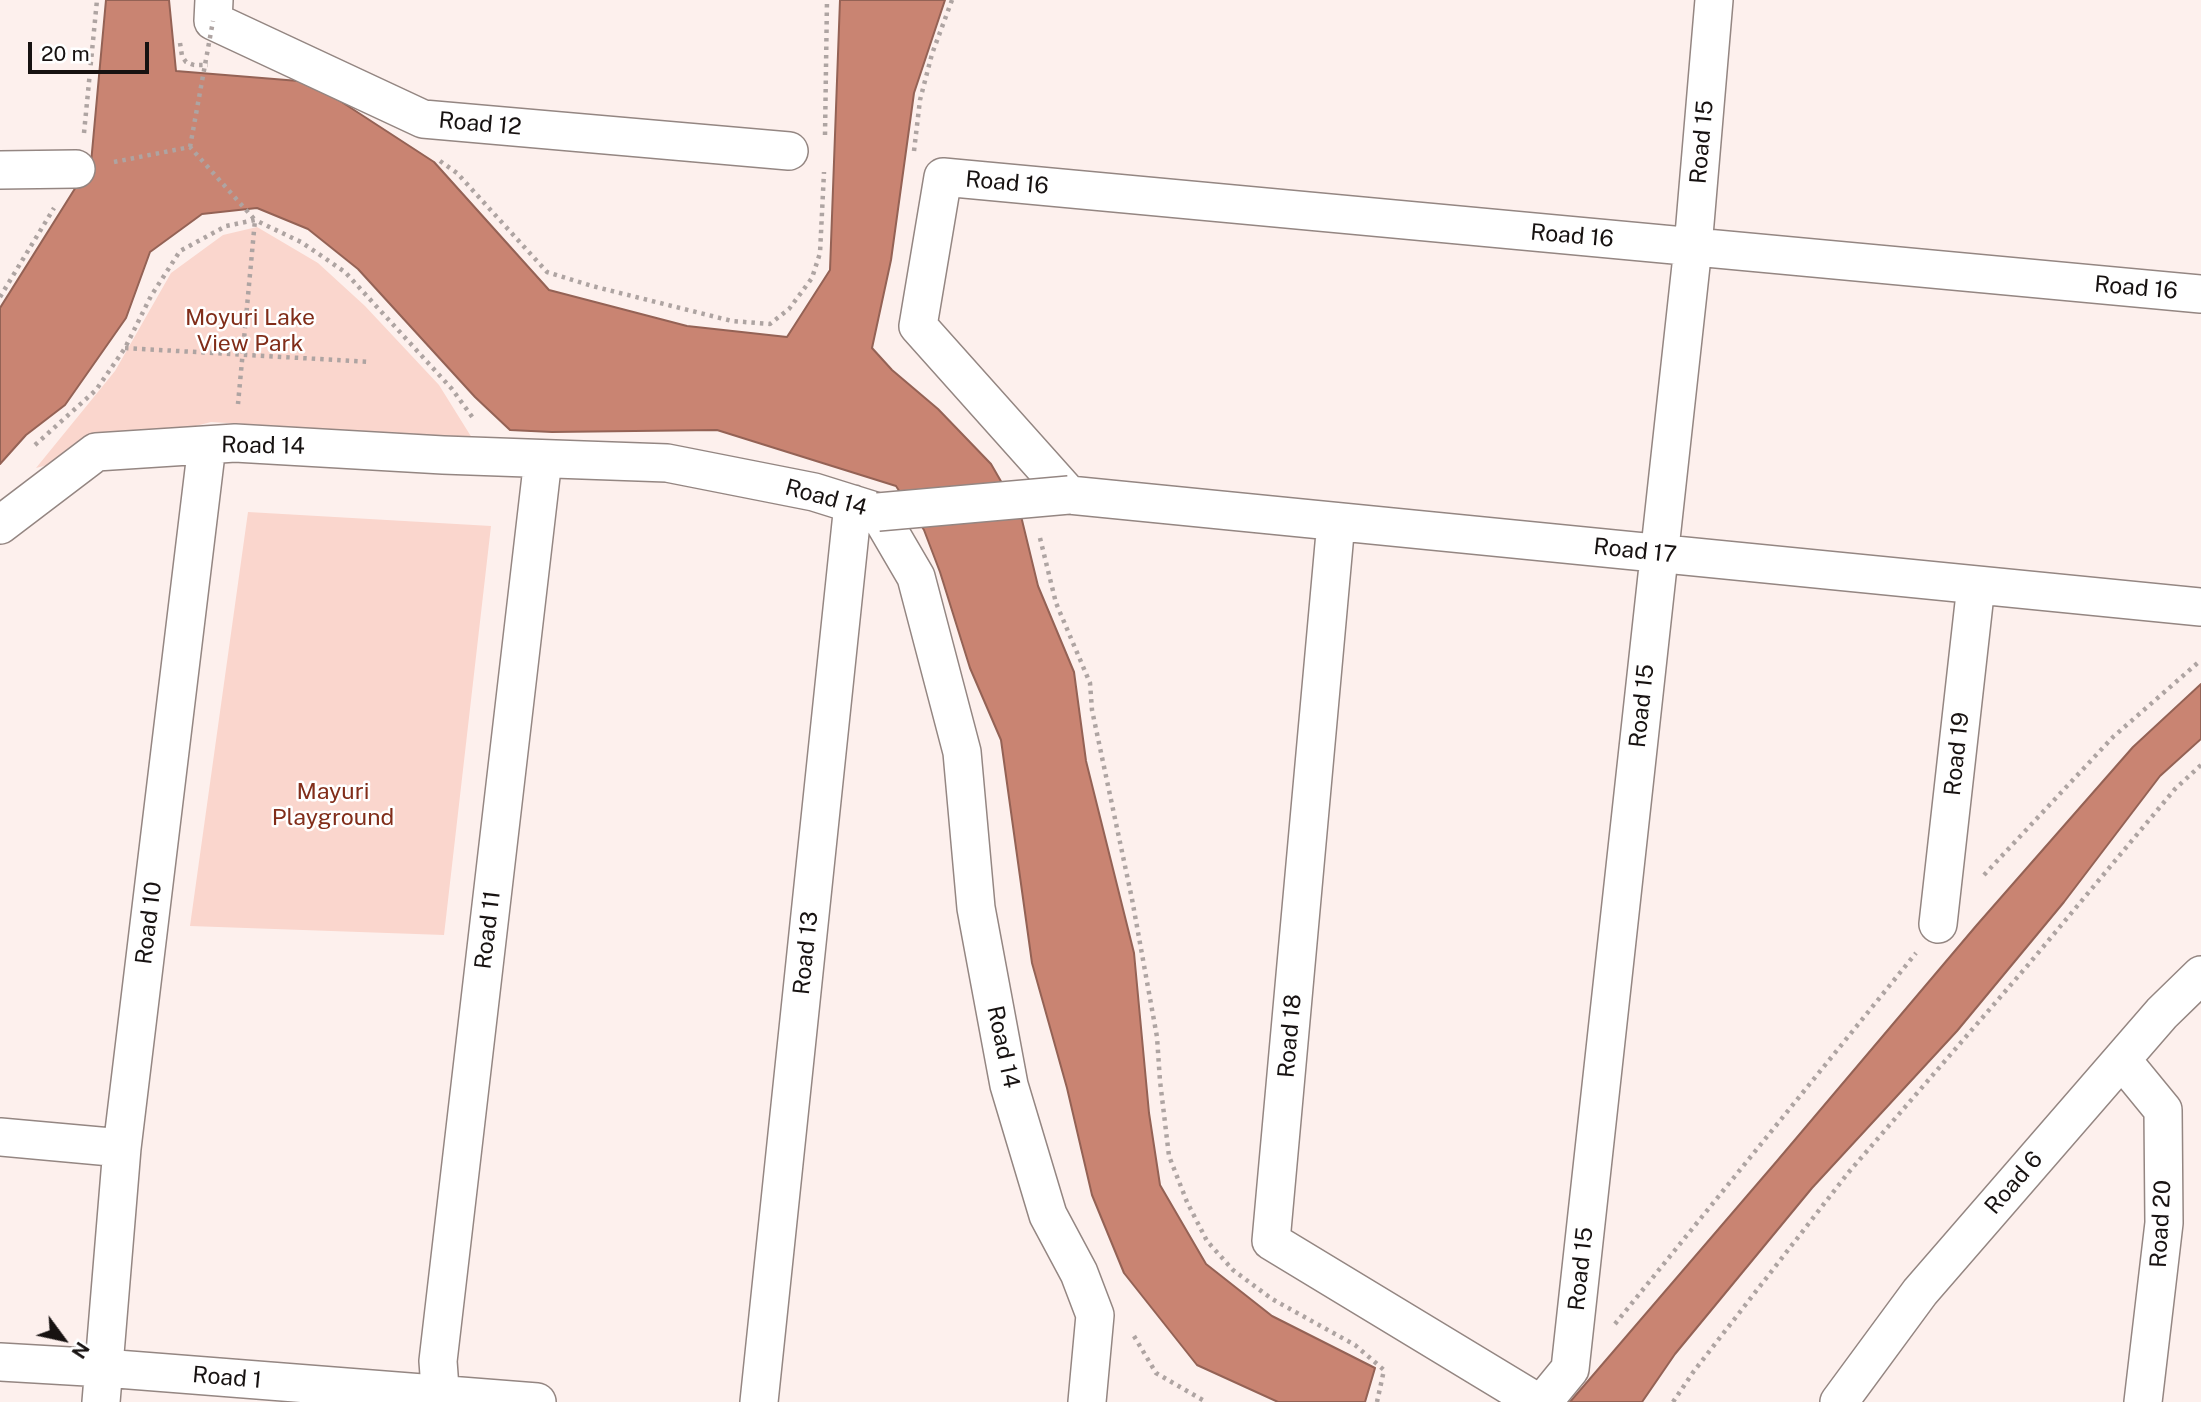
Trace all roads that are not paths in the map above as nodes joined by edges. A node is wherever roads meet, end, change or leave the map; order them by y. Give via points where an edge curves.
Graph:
1 (1714, 0) edge
2 (202, 18) edge
3 (789, 151) dead end
4 (76, 169) road end
5 (0, 170) edge
6 (1693, 247) junction
7 (2201, 294) edge
8 (221, 444) junction
9 (543, 458) junction
10 (1069, 495) junction
11 (865, 508) junction
12 (1336, 522) junction
13 (0, 525) edge
14 (1659, 553) junction
15 (1976, 585) junction
16 (2201, 607) edge
17 (1938, 924) road end
18 (2201, 975) edge
19 (2122, 1060) junction
20 (0, 1137) edge
21 (122, 1148) junction
22 (0, 1362) edge
23 (102, 1385) edge
24 (441, 1399) edge
25 (537, 1402) edge
26 (759, 1402) edge
27 (1087, 1402) edge
28 (1537, 1402) edge
29 (1543, 1402) edge
30 (1839, 1402) edge
31 (2143, 1402) edge

1 - 6 street, Road 15
2 - 3 street, Road 12 via 423,118
4 - 5 street
6 - 7 street, Road 16
6 - 10 street, Road 16 via 927,170 918,326
6 - 14 street, Road 15
8 - 9 street, Road 14
8 - 13 street, Road 14 via 96,452
8 - 21 street, Road 10
9 - 11 street, Road 14 via 667,463 814,492
9 - 24 street, Road 11 via 438,1361
10 - 11 street, Road 17, bridge
10 - 12 street, Road 17
11 - 26 street, Road 13
11 - 27 street, Road 14 via 916,577 962,752 976,908 1009,1085 1048,1214 1095,1315
12 - 14 street, Road 17
12 - 28 street, Road 18 via 1271,1241
14 - 15 street, Road 17
14 - 29 street, Road 15 via 1570,1369
15 - 16 street, Road 17
15 - 17 street, Road 19
18 - 19 street, Road 6
19 - 30 street, Road 6 via 1920,1292
19 - 31 street, Road 20 via 2163,1110 2164,1223
20 - 21 street
21 - 23 street, Road 10
22 - 23 street, Road 1
23 - 24 street, Road 1
24 - 25 street, Road 1

